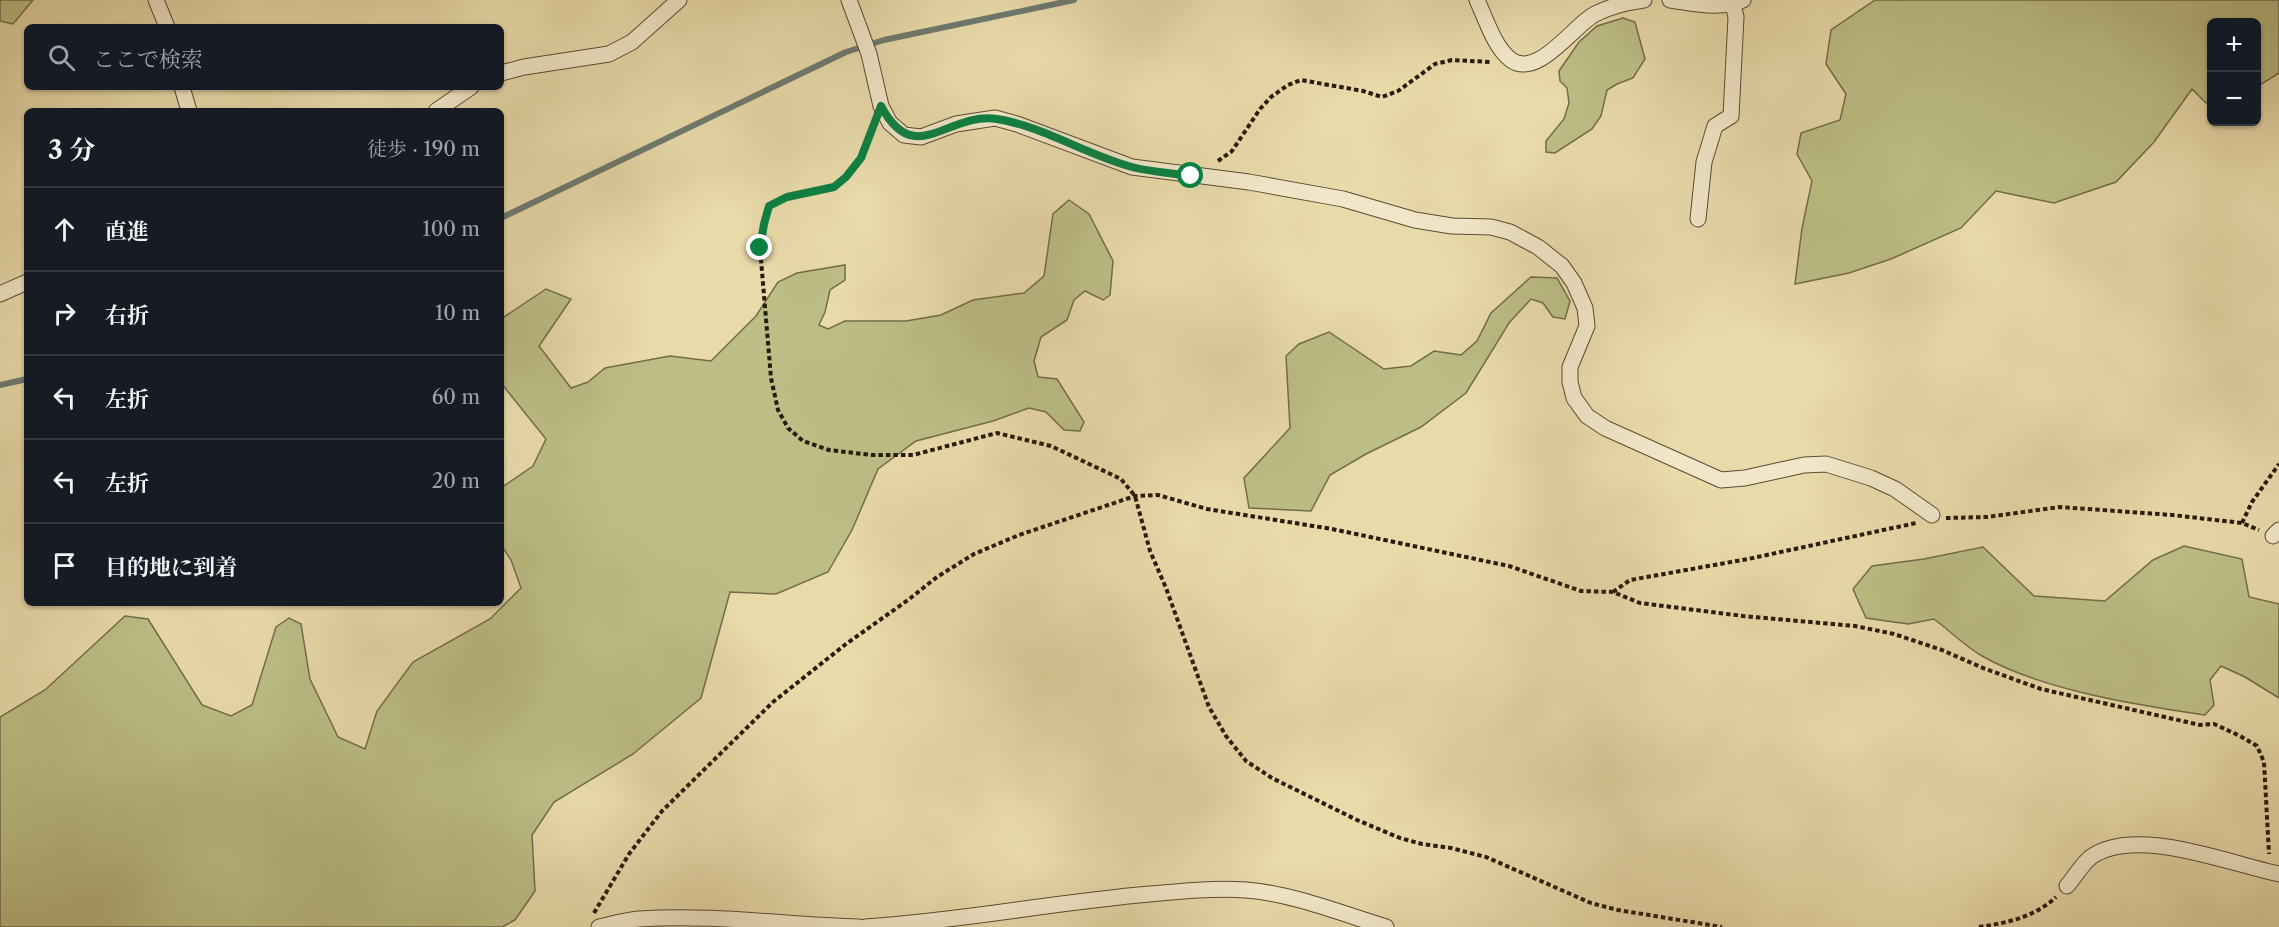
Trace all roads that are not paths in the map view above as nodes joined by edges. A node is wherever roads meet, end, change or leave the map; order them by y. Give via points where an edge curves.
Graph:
1 (156, 0) edge
2 (679, 0) edge
3 (849, 0) edge
4 (1477, 0) edge
5 (1644, 0) edge
6 (1670, 0) edge
7 (1738, 2) edge
8 (1593, 7) edge
9 (165, 24) edge
10 (504, 72) edge
11 (183, 90) edge
12 (467, 90) edge
13 (188, 108) edge
14 (440, 108) edge
15 (1698, 219) dead end
16 (24, 283) edge
17 (0, 294) edge
18 (1932, 515) road end
19 (2276, 873) edge
20 (2067, 886) road end
21 (596, 922) edge
22 (860, 927) edge
23 (865, 927) edge
24 (1386, 927) edge

1 - 9 street
2 - 10 street via 632,42 609,54
3 - 18 street via 867,47 881,106 890,123 904,135 921,137 956,124 995,118 1131,167 1249,182 1343,199 1415,220 1452,226 1491,226 1510,232 1562,266 1586,308 1587,326 1570,367 1570,382 1574,398 1587,416 1605,428 1721,480 1826,464 1895,489
4 - 8 street via 1497,42 1511,59 1520,63 1536,61 1549,53
5 - 8 street
6 - 7 street via 1720,5
7 - 15 street via 1731,116 1715,126 1704,162
11 - 13 street
12 - 14 street
16 - 17 street
19 - 20 street via 2143,844 2111,849 2091,858
21 - 22 street via 680,917
23 - 24 street via 1101,898 1203,890 1273,893

